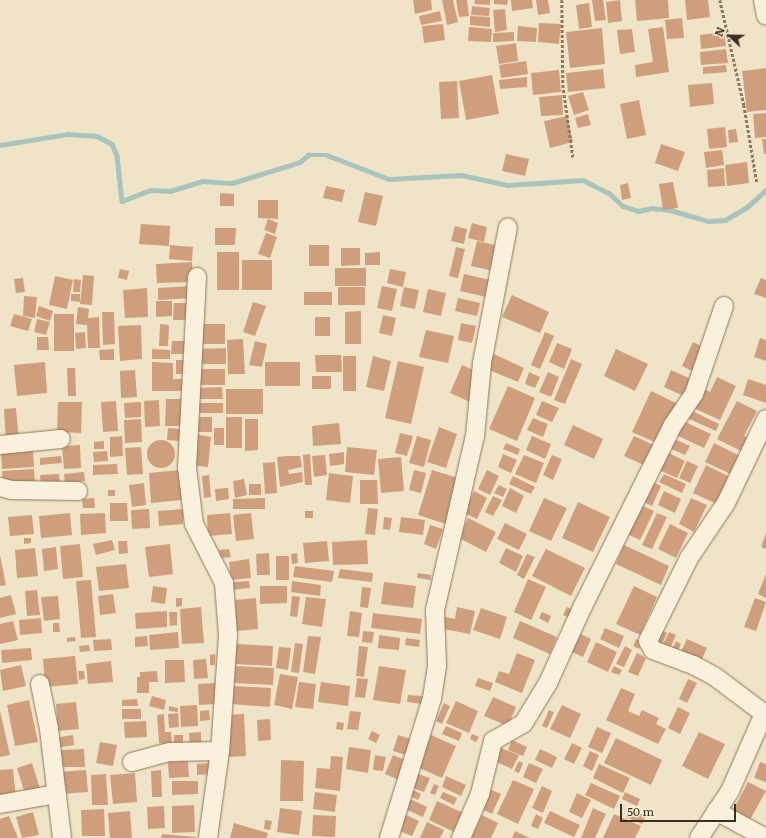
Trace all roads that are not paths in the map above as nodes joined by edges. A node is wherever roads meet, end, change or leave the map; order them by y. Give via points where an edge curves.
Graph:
1 (763, 0) edge
2 (766, 16) edge
3 (508, 227) dead end
4 (197, 277) dead end
5 (724, 306) dead end
6 (766, 420) edge
7 (61, 439) dead end
8 (0, 445) edge
9 (0, 487) edge
10 (78, 491) dead end
11 (40, 684) dead end
12 (764, 712) edge
13 (220, 751) junction
14 (132, 762) dead end
15 (57, 794) junction
16 (0, 804) edge
17 (716, 811) junction
18 (62, 838) edge
19 (208, 838) edge
20 (389, 838) edge
21 (462, 838) edge
22 (699, 838) edge
23 (766, 838) edge

1 - 2 street
3 - 20 street via 482,363 475,436 435,610 437,665 432,698
4 - 13 street via 187,468 194,524 224,583 226,597 228,642
5 - 21 street via 694,394 673,424 548,683 523,724 493,741 480,794
6 - 12 street via 726,503 689,558 648,641 653,650 714,676
7 - 8 street
9 - 10 street via 12,490
11 - 15 street via 49,729
12 - 17 street via 730,791
13 - 14 street via 170,752
13 - 19 street
15 - 16 street
15 - 18 street
17 - 22 street
17 - 23 street

